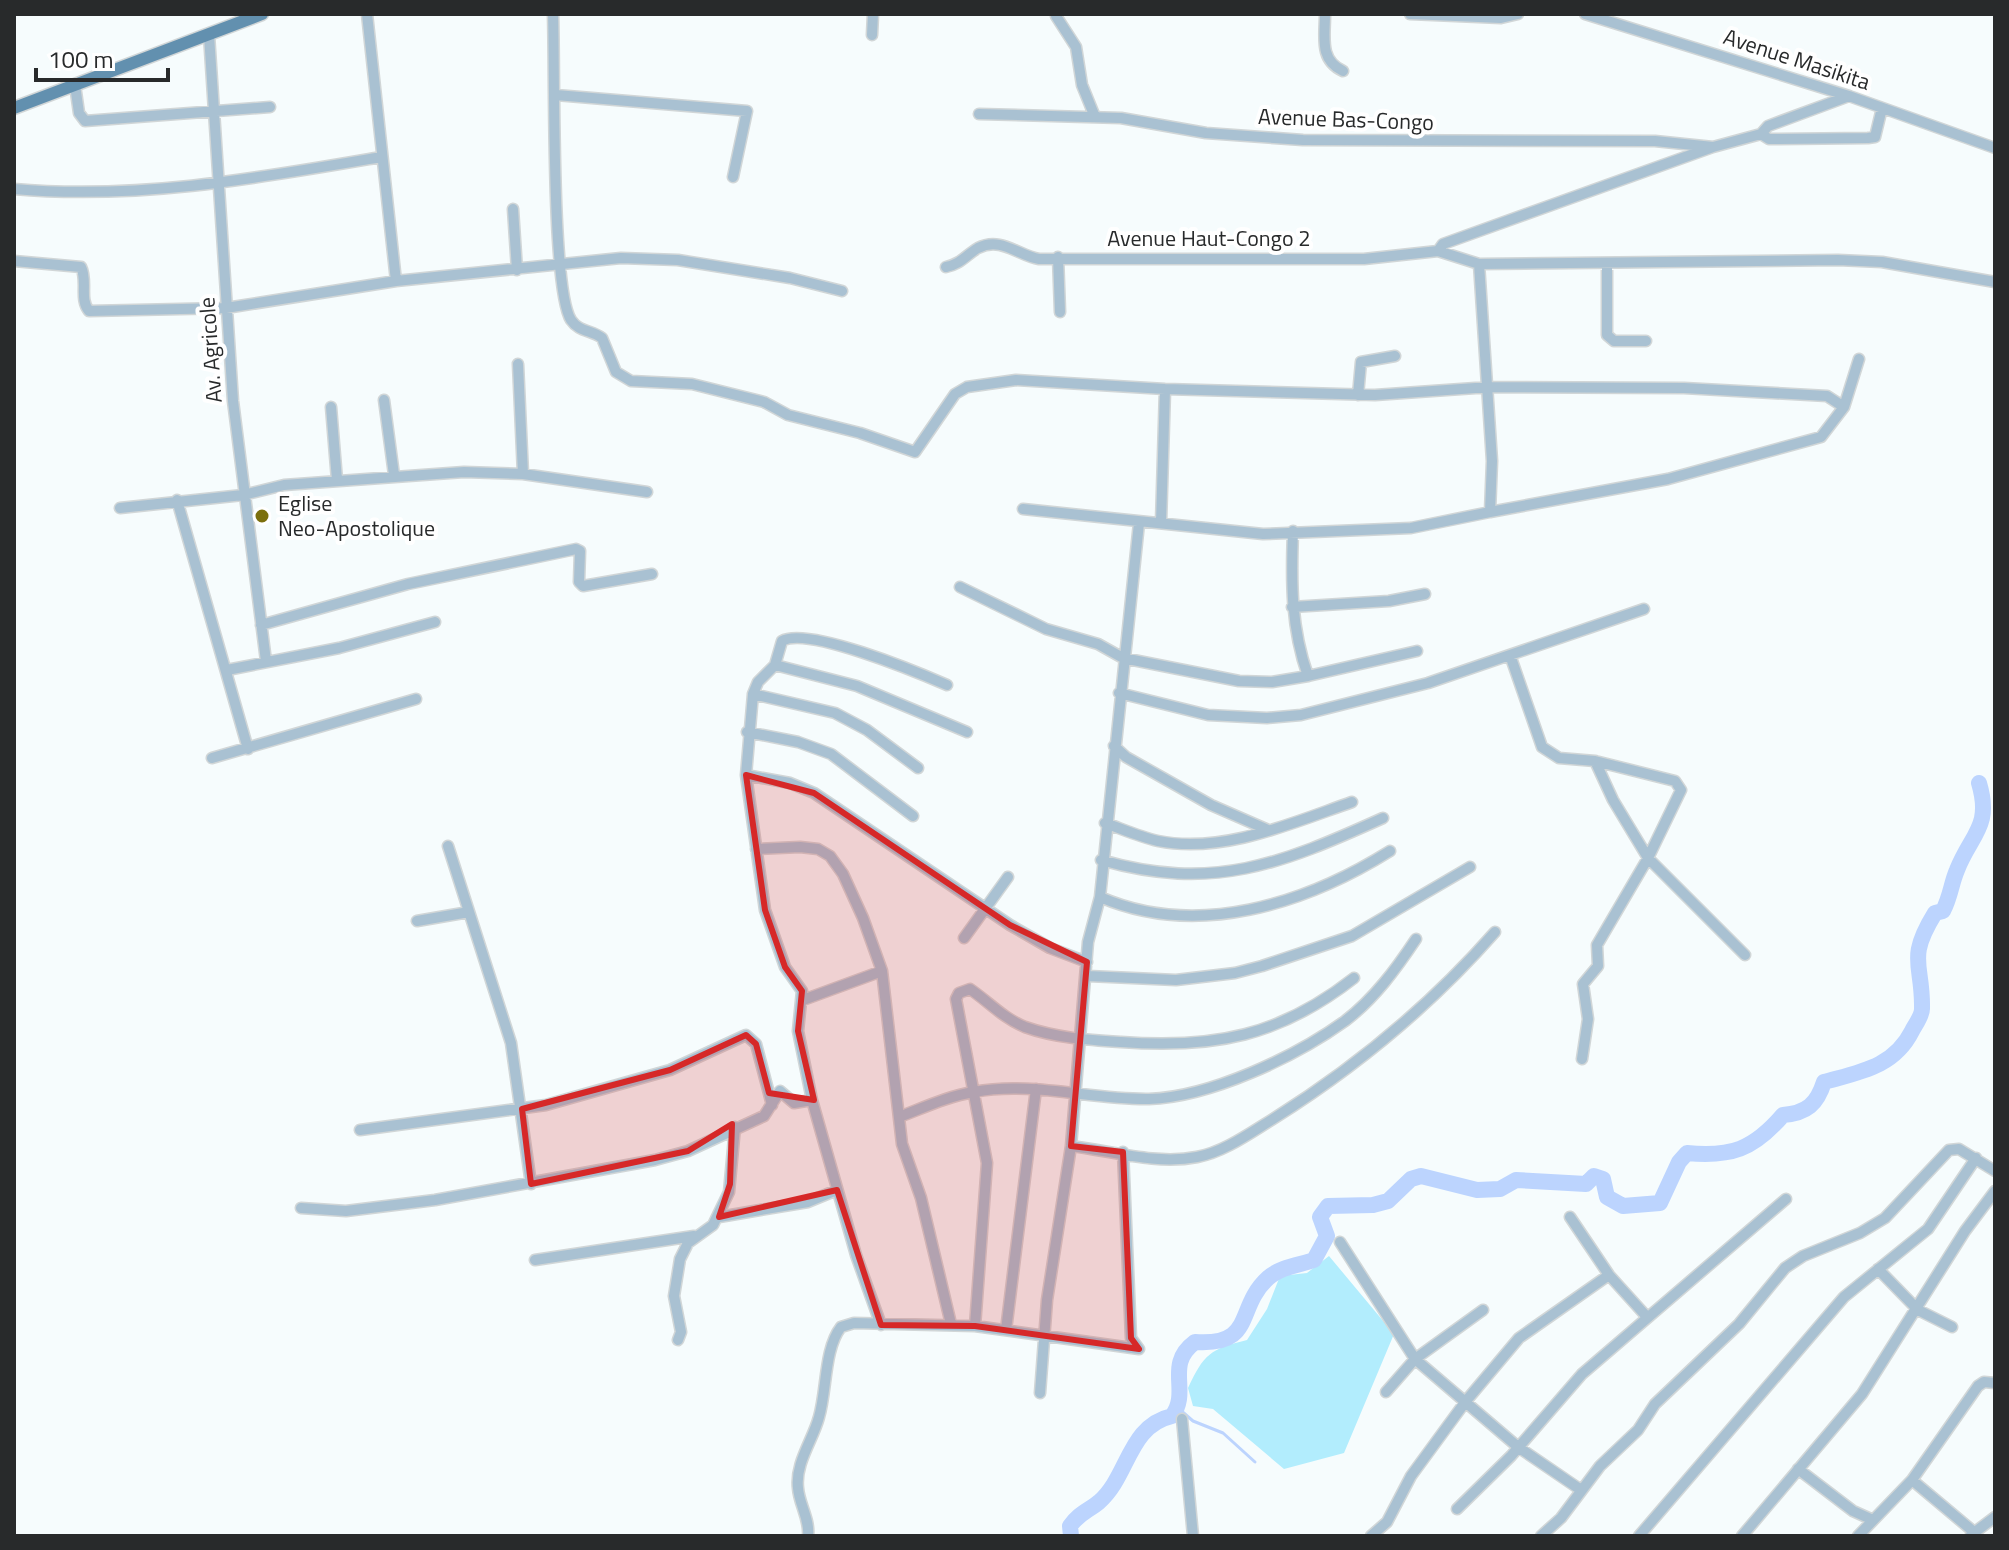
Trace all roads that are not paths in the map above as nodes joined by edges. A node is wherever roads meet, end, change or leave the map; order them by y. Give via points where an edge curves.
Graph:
1 (262, 14) edge
2 (367, 14) edge
3 (553, 14) edge
4 (873, 14) edge
5 (1325, 14) edge
6 (1410, 14) edge
7 (1518, 14) edge
8 (1585, 14) edge
9 (1056, 16) dead end
10 (1614, 18) edge
11 (209, 35) junction
12 (872, 35) dead end
13 (1343, 71) dead end
14 (75, 85) junction
15 (556, 95) junction
16 (1849, 96) junction
17 (270, 107) dead end
18 (14, 108) edge
19 (1882, 108) junction
20 (216, 113) junction
21 (979, 114) dead end
22 (1095, 117) junction
23 (1761, 134) junction
24 (1713, 147) junction
25 (1995, 147) edge
26 (381, 157) junction
27 (733, 177) dead end
28 (219, 184) junction
29 (14, 189) edge
30 (513, 209) dead end
31 (1438, 251) junction
32 (1058, 257) junction
33 (14, 261) edge
34 (1607, 263) junction
35 (1479, 264) junction
36 (560, 265) junction
37 (946, 267) dead end
38 (517, 270) junction
39 (396, 281) junction
40 (1995, 282) edge
41 (842, 291) dead end
42 (226, 308) junction
43 (1060, 312) dead end
44 (1646, 341) dead end
45 (1395, 356) dead end
46 (1859, 359) dead end
47 (518, 364) dead end
48 (1485, 387) junction
49 (1165, 389) junction
50 (1358, 395) junction
51 (384, 400) dead end
52 (331, 407) dead end
53 (1844, 407) junction
54 (523, 474) junction
55 (394, 475) junction
56 (337, 480) junction
57 (647, 492) dead end
58 (243, 495) junction
59 (177, 500) junction
60 (120, 508) dead end
61 (1023, 509) dead end
62 (1490, 512) junction
63 (1139, 523) junction
64 (1161, 523) junction
65 (1293, 531) junction
66 (652, 574) dead end
67 (960, 587) dead end
68 (1425, 594) dead end
69 (1292, 607) junction
70 (1644, 609) dead end
71 (435, 622) dead end
72 (261, 625) junction
73 (1417, 651) dead end
74 (1510, 655) junction
75 (1123, 658) junction
76 (266, 661) junction
77 (775, 665) junction
78 (227, 670) junction
79 (1308, 676) junction
80 (947, 685) dead end
81 (1119, 693) junction
82 (753, 694) junction
83 (416, 699) dead end
84 (747, 732) junction
85 (967, 732) dead end
86 (1114, 746) junction
87 (248, 749) junction
88 (212, 758) dead end
89 (1595, 761) junction
90 (918, 768) dead end
91 (746, 775) junction
92 (1352, 802) dead end
93 (913, 816) dead end
94 (1383, 818) dead end
95 (1105, 823) junction
96 (1268, 830) junction
97 (448, 846) dead end
98 (756, 849) junction
99 (1390, 851) dead end
100 (1648, 858) junction
101 (1101, 860) junction
102 (1470, 867) dead end
103 (1008, 877) dead end
104 (1100, 897) junction
105 (984, 908) junction
106 (469, 912) junction
107 (417, 921) dead end
108 (1495, 932) dead end
109 (964, 938) dead end
110 (1416, 939) dead end
111 (1745, 955) dead end
112 (1087, 962) junction
113 (882, 971) junction
114 (1088, 976) junction
115 (1354, 978) dead end
116 (803, 1000) junction
117 (1082, 1039) junction
118 (1582, 1059) dead end
119 (1036, 1089) junction
120 (976, 1091) junction
121 (1076, 1092) junction
122 (812, 1100) junction
123 (772, 1106) junction
124 (522, 1109) junction
125 (899, 1117) junction
126 (735, 1127) junction
127 (360, 1130) dead end
128 (1071, 1146) junction
129 (1123, 1152) junction
130 (1976, 1158) junction
131 (1995, 1171) edge
132 (531, 1184) junction
133 (837, 1190) junction
134 (1995, 1191) edge
135 (1786, 1199) dead end
136 (301, 1208) dead end
137 (719, 1217) junction
138 (1570, 1217) dead end
139 (696, 1235) junction
140 (1340, 1242) dead end
141 (535, 1260) dead end
142 (1878, 1269) junction
143 (1609, 1275) junction
144 (1483, 1310) dead end
145 (1918, 1310) junction
146 (1647, 1317) junction
147 (951, 1324) junction
148 (881, 1325) junction
149 (975, 1326) junction
150 (1952, 1327) dead end
151 (1006, 1330) junction
152 (1043, 1335) junction
153 (678, 1340) dead end
154 (1415, 1359) junction
155 (1995, 1383) edge
156 (1386, 1392) dead end
157 (1040, 1393) dead end
158 (1466, 1401) junction
159 (1182, 1419) dead end
160 (1518, 1447) junction
161 (1798, 1469) junction
162 (1912, 1480) junction
163 (1581, 1490) junction
164 (1457, 1509) dead end
165 (1995, 1517) edge
166 (1873, 1520) junction
167 (1972, 1534) edge
168 (808, 1536) edge
169 (1193, 1536) edge
170 (1371, 1536) edge
171 (1541, 1536) edge
172 (1639, 1536) edge
173 (1742, 1536) edge
174 (1858, 1536) edge

1 - 11 main road
2 - 26 street
3 - 15 street
4 - 12 street
5 - 13 street via 1326,57
6 - 7 street
8 - 10 street, Avenue Masikita
9 - 22 street via 1076,47 1082,85
10 - 16 street, Avenue Masikita
11 - 14 main road
11 - 20 street, Av. Agricole
14 - 18 main road
14 - 20 street via 85,121
15 - 27 street via 747,111
15 - 36 street
16 - 19 street, Avenue Masikita
16 - 23 street via 1768,126
17 - 20 street
19 - 23 street via 1875,137 1769,139
19 - 25 street, Avenue Masikita
20 - 28 street, Av. Agricole
21 - 22 street, Avenue Bas-Congo
22 - 24 street, Avenue Bas-Congo via 1303,140 1655,141
23 - 24 street
24 - 31 street via 1443,244
26 - 28 street
26 - 39 street
28 - 29 street via 95,192
28 - 42 street, Av. Agricole
30 - 38 street
31 - 32 street, Avenue Haut-Congo 2 via 1364,259
31 - 35 street, Avenue Haut-Congo 2
32 - 37 street, Avenue Haut-Congo 2 via 1028,258 1018,250 989,245
32 - 43 street
33 - 42 street via 81,267 85,308 93,311
34 - 35 street, Avenue Haut-Congo 2
34 - 40 street, Avenue Haut-Congo 2 via 1863,261
34 - 44 street via 1607,335 1614,341
35 - 48 street
36 - 38 street
36 - 41 street via 621,258 678,260
36 - 49 street via 569,317 578,328 602,338 623,378 692,384 764,402 788,415 915,452 950,400 967,387 1016,380
38 - 39 street
39 - 42 street
42 - 58 street, Av. Agricole
45 - 50 street via 1361,362
46 - 53 street
47 - 54 street
48 - 50 street
48 - 53 street via 1765,391 1827,396
48 - 62 street via 1492,461
49 - 50 street
49 - 64 street
51 - 55 street
52 - 56 street
53 - 62 street via 1832,426 1812,440 1668,479
54 - 55 street
54 - 57 street
55 - 56 street
56 - 58 street
58 - 59 street
58 - 72 street, Av. Agricole
59 - 60 street
59 - 78 street
61 - 63 street
62 - 65 street via 1411,528
63 - 64 street
63 - 75 street
64 - 65 street via 1248,533
65 - 69 street
66 - 72 street via 583,586 576,549 408,584
67 - 75 street via 1046,629 1098,644
68 - 69 street
69 - 79 street
70 - 74 street
71 - 76 street
72 - 76 street, Av. Agricole
73 - 79 street
74 - 81 street via 1359,701 1267,718 1208,715
74 - 89 street via 1542,747 1559,758
75 - 79 street via 1239,681
75 - 81 street
76 - 78 street
77 - 80 street via 782,641 794,636 854,649
77 - 82 street
77 - 85 street via 857,686
78 - 87 street
81 - 86 street
82 - 84 street
82 - 90 street via 835,713
83 - 87 street
84 - 91 street
84 - 93 street via 831,754
86 - 95 street
86 - 96 street via 1211,805
87 - 88 street
89 - 100 street
89 - 100 street via 1681,786
91 - 98 street
91 - 105 street via 814,793
92 - 96 street
94 - 101 street via 1310,851 1223,874 1183,876
95 - 96 street via 1178,843 1208,843
95 - 101 street
97 - 106 street
98 - 113 street via 800,847 830,856 843,874
98 - 116 street via 765,910
99 - 104 street via 1294,898 1226,914 1171,915 1123,907
100 - 111 street
100 - 118 street via 1597,945 1598,966 1583,984 1588,1019
101 - 104 street
102 - 114 street via 1352,936 1249,970 1176,980
103 - 105 street
104 - 112 street
105 - 109 street
105 - 112 street via 1050,948
106 - 107 street
106 - 124 street via 511,1043
108 - 129 street via 1464,967 1358,1062 1252,1132 1201,1157 1174,1161
110 - 121 street via 1390,976 1345,1021 1242,1075 1167,1098
112 - 114 street
113 - 116 street
113 - 125 street
114 - 117 street
115 - 117 street via 1300,1015 1245,1036 1177,1045
116 - 122 street via 798,1031
117 - 120 street via 1025,1027 964,990 956,999
117 - 121 street
119 - 120 street
119 - 121 street
119 - 151 street
120 - 125 street
120 - 149 street via 987,1203
121 - 128 street
122 - 123 street via 794,1103 782,1091
122 - 133 street
123 - 124 street via 756,1044 746,1035 670,1070
123 - 126 street via 764,1116
124 - 127 street
124 - 132 street
125 - 147 street
126 - 132 street via 688,1151
126 - 137 street via 729,1192
128 - 129 street
128 - 152 street
129 - 152 street via 1131,1338 1139,1349
130 - 131 street
130 - 142 street via 1928,1229
130 - 163 street via 1949,1150 1885,1218 1785,1268 1739,1324 1655,1404 1638,1430
132 - 136 street via 346,1211
133 - 137 street via 808,1202
133 - 148 street
134 - 145 street
135 - 146 street
137 - 139 street
138 - 143 street
139 - 141 street
139 - 153 street via 680,1259 675,1285
140 - 154 street
142 - 145 street
142 - 172 street via 1788,1358
143 - 146 street
143 - 158 street via 1528,1329
144 - 154 street
145 - 150 street
145 - 161 street via 1862,1394
146 - 160 street via 1582,1374
147 - 148 street
147 - 149 street
148 - 168 street via 854,1323 837,1331 819,1419 797,1487
149 - 151 street
151 - 152 street
152 - 157 street
154 - 156 street
154 - 158 street
155 - 162 street via 1978,1386
158 - 160 street
158 - 170 street via 1411,1476 1387,1522
159 - 169 street
160 - 163 street
160 - 164 street
161 - 166 street
161 - 173 street
162 - 166 street
162 - 167 street
163 - 171 street
165 - 167 street
166 - 174 street

